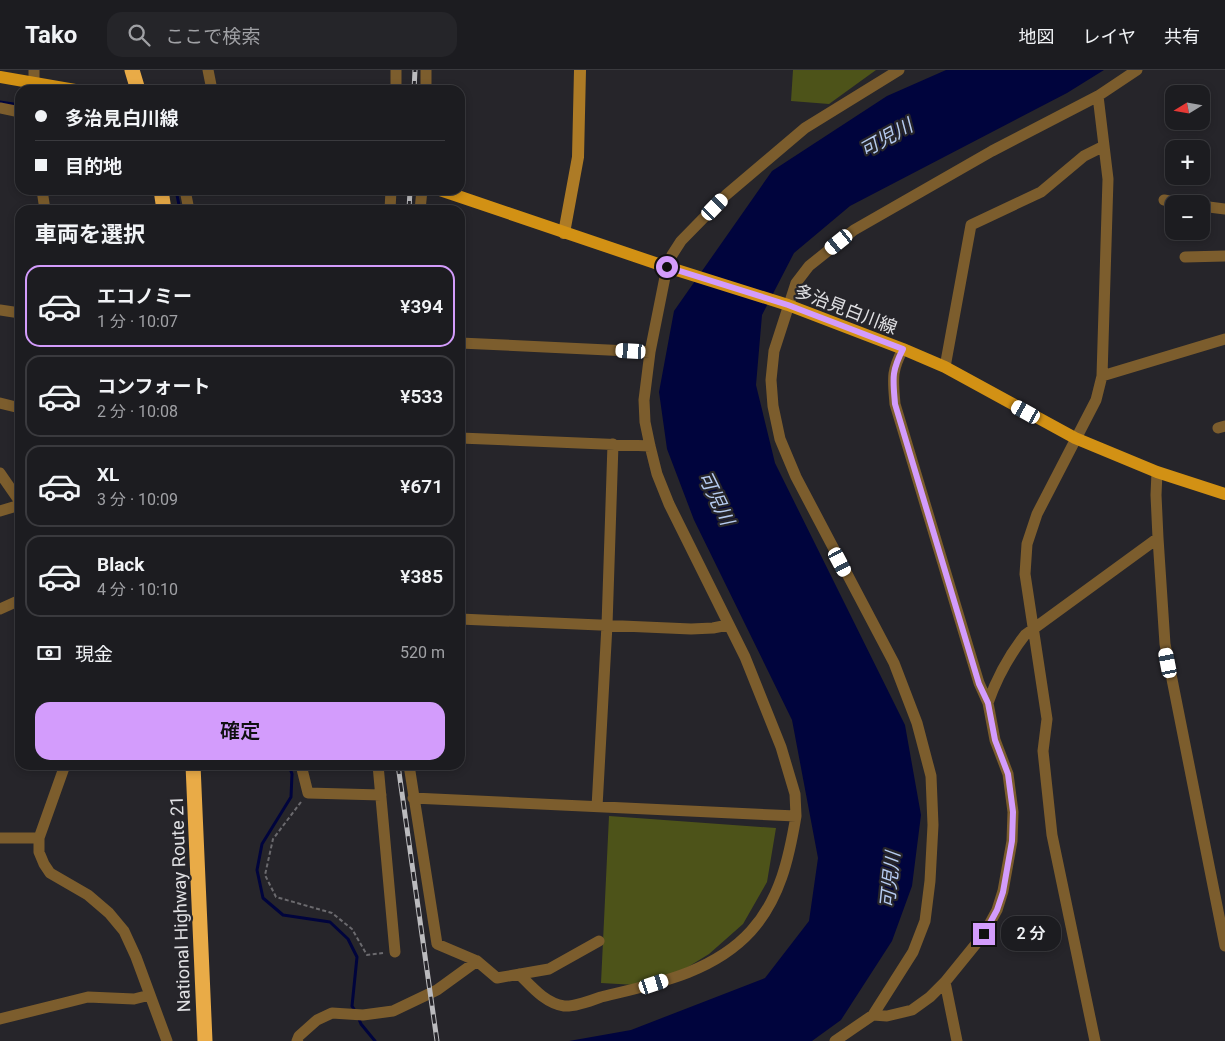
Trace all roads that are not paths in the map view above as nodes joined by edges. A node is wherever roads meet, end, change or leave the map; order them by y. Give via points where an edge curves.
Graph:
1 (132, 70) edge
2 (208, 70) edge
3 (396, 70) edge
4 (426, 70) edge
5 (580, 70) edge
6 (900, 70) edge
7 (1137, 70) edge
8 (34, 76) edge
9 (0, 77) edge
10 (60, 85) edge
11 (136, 85) edge
12 (211, 85) edge
13 (396, 85) edge
14 (426, 85) edge
15 (1098, 96) junction
16 (0, 108) edge
17 (15, 111) edge
18 (1104, 146) junction
19 (454, 195) edge
20 (1210, 207) edge
21 (1225, 209) edge
22 (564, 233) junction
23 (1225, 256) edge
24 (1185, 257) dead end
25 (667, 267) junction
26 (788, 305) junction
27 (0, 310) edge
28 (15, 312) edge
29 (1225, 339) edge
30 (465, 343) edge
31 (903, 349) junction
32 (650, 352) junction
33 (944, 367) junction
34 (1102, 376) junction
35 (0, 403) edge
36 (15, 407) edge
37 (465, 438) edge
38 (1075, 438) junction
39 (613, 444) junction
40 (650, 446) junction
41 (1157, 472) junction
42 (0, 473) edge
43 (1225, 494) edge
44 (15, 496) edge
45 (15, 506) edge
46 (0, 512) edge
47 (1158, 538) junction
48 (15, 602) edge
49 (0, 609) edge
50 (465, 619) edge
51 (606, 625) junction
52 (728, 625) junction
53 (1034, 629) junction
54 (988, 703) junction
55 (63, 770) edge
56 (193, 770) edge
57 (303, 770) edge
58 (378, 770) edge
59 (410, 770) edge
60 (380, 795) junction
61 (413, 798) junction
62 (597, 807) junction
63 (796, 816) junction
64 (0, 838) edge
65 (39, 838) junction
66 (599, 941) dead end
67 (1225, 946) edge
68 (396, 952) road end
69 (477, 961) junction
70 (519, 974) junction
71 (945, 982) junction
72 (150, 995) junction
73 (873, 1015) junction
74 (0, 1018) edge
75 (167, 1041) edge
76 (205, 1041) edge
77 (297, 1041) edge
78 (835, 1041) edge
79 (957, 1041) edge
80 (1095, 1041) edge

1 - 11 highway
2 - 12 street
3 - 13 street
4 - 14 street
5 - 22 street via 578,156
6 - 25 street via 805,128 726,195 681,241
7 - 15 street
8 - 9 main road
8 - 10 main road
15 - 18 street
15 - 26 street via 992,151 854,230 809,266 796,284
16 - 17 street
18 - 33 street via 1084,156 1041,192 972,225
18 - 34 street via 1108,179
19 - 22 main road, 多治見白川線
20 - 21 street
22 - 25 main road, 多治見白川線
23 - 24 street
25 - 26 main road, 多治見白川線
25 - 32 street
26 - 31 main road, 多治見白川線
26 - 73 street via 774,352 771,380 780,439 796,477 894,663 917,723 930,776 933,825 925,921 913,952
27 - 28 street
29 - 34 street
30 - 32 street
31 - 33 main road, 多治見白川線
31 - 54 street via 894,366 895,404 979,684
32 - 40 street via 644,400
33 - 38 main road, 多治見白川線
34 - 38 street via 1096,400
35 - 36 street
37 - 39 street
38 - 41 main road, 多治見白川線
38 - 53 street via 1037,514 1027,544 1025,574
39 - 40 street
39 - 51 street
40 - 52 street via 669,504
41 - 43 main road, 多治見白川線
41 - 47 street
42 - 44 street
45 - 46 street
47 - 53 street
47 - 67 street via 1165,644
48 - 49 street
50 - 51 street
51 - 52 street via 691,629
51 - 62 street
52 - 63 street via 745,656 780,747 795,794
53 - 54 street via 1010,654
53 - 80 street via 1046,719 1043,751 1052,835
54 - 71 street via 995,740 1008,774 1013,812 1012,841 997,910 984,934
55 - 65 street
56 - 76 highway, National Highway Route 21
57 - 60 street via 308,793
58 - 60 street
59 - 61 street
60 - 68 street
61 - 62 street
61 - 69 street via 438,944
62 - 63 street
63 - 70 street via 788,859 774,897 752,930 723,955 695,970 654,984 565,1006 540,996
64 - 65 street
65 - 72 street via 39,852 50,874 88,895 124,931
66 - 70 street via 549,969
69 - 70 street via 497,978
69 - 77 street via 437,990 393,1011 363,1015 332,1013 317,1020
71 - 73 street via 912,1010 888,1016
71 - 79 street
72 - 74 street via 134,999 88,997
72 - 75 street
73 - 78 street

